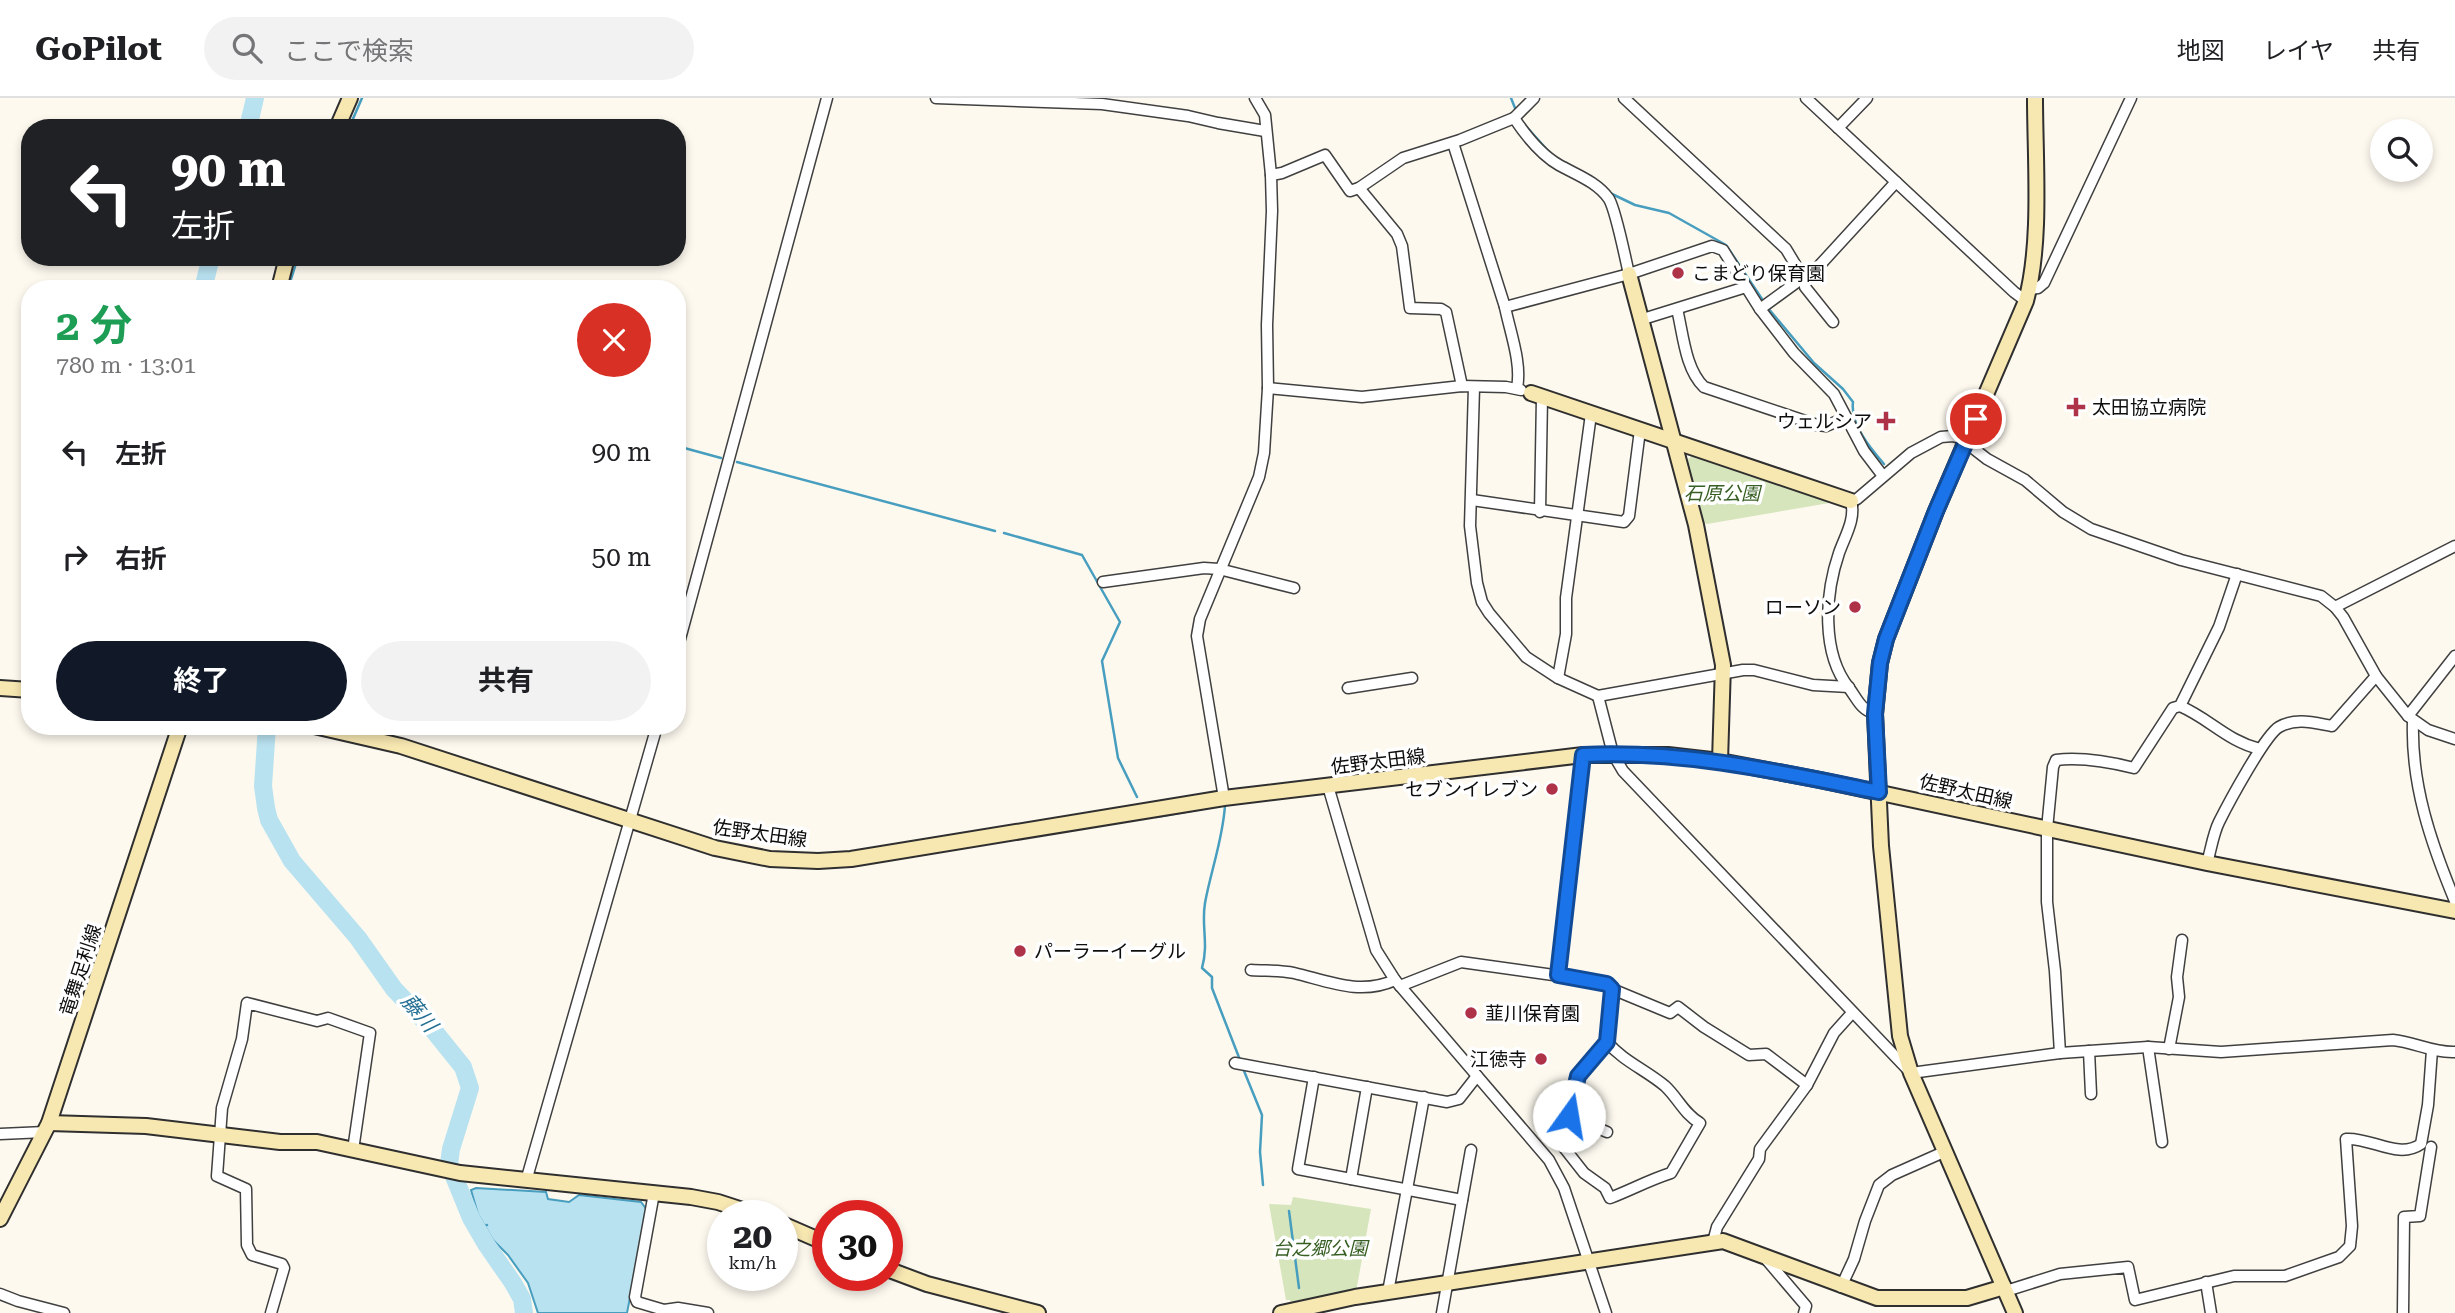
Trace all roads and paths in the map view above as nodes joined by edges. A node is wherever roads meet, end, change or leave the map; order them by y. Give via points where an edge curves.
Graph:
1 (350, 98) edge
2 (827, 98) edge
3 (936, 98) edge
4 (1255, 98) edge
5 (1534, 98) edge
6 (1624, 98) edge
7 (1806, 98) edge
8 (1867, 98) edge
9 (2035, 98) edge
10 (2131, 98) edge
11 (1514, 118) junction
12 (341, 119) edge
13 (1838, 128) junction
14 (1265, 131) junction
15 (1453, 143) junction
16 (1271, 175) junction
17 (1896, 182) junction
18 (1359, 188) junction
19 (1629, 274) junction
20 (1804, 279) junction
21 (1746, 287) junction
22 (2028, 295) junction
23 (1505, 307) junction
24 (1677, 309) junction
25 (1760, 310) junction
26 (1643, 320) junction
27 (1833, 322) dead end
28 (1462, 386) junction
29 (1474, 387) junction
30 (1268, 388) junction
31 (1517, 388) junction
32 (1536, 395) junction
33 (1591, 414) junction
34 (1846, 418) junction
35 (1640, 430) junction
36 (1675, 441) junction
37 (1965, 442) junction
38 (1883, 476) junction
39 (1472, 500) junction
40 (1851, 501) junction
41 (1540, 512) junction
42 (1577, 517) junction
43 (2455, 546) edge
44 (1219, 569) junction
45 (2236, 574) junction
46 (1103, 582) dead end
47 (1294, 588) dead end
48 (2335, 607) junction
49 (686, 617) edge
50 (2455, 656) edge
51 (1724, 673) junction
52 (2376, 676) junction
53 (1412, 678) dead end
54 (1558, 678) junction
55 (0, 688) edge
56 (1348, 688) dead end
57 (1849, 688) junction
58 (21, 690) edge
59 (1598, 696) junction
60 (2180, 706) junction
61 (1875, 714) junction
62 (2411, 719) junction
63 (177, 735) edge
64 (353, 735) edge
65 (655, 735) edge
66 (2455, 739) edge
67 (2260, 749) junction
68 (1613, 754) junction
69 (1583, 755) junction
70 (1720, 761) junction
71 (1328, 786) junction
72 (1879, 792) junction
73 (1224, 798) junction
74 (631, 822) junction
75 (2048, 829) junction
76 (2207, 863) junction
77 (2455, 901) edge
78 (2455, 911) edge
79 (2182, 940) dead end
80 (1251, 970) dead end
81 (1558, 975) junction
82 (1397, 983) junction
83 (1612, 989) junction
84 (1852, 1013) junction
85 (1607, 1042) junction
86 (2148, 1047) junction
87 (2169, 1048) junction
88 (2432, 1050) junction
89 (2089, 1051) junction
90 (2455, 1052) edge
91 (2060, 1053) junction
92 (1239, 1063) dead end
93 (1911, 1073) junction
94 (1477, 1076) junction
95 (1314, 1077) junction
96 (1807, 1084) junction
97 (1367, 1087) junction
98 (2091, 1094) dead end
99 (1424, 1097) junction
100 (1569, 1116) junction
101 (47, 1128) junction
102 (1606, 1132) dead end
103 (0, 1133) edge
104 (219, 1136) junction
105 (2162, 1142) dead end
106 (2431, 1147) dead end
107 (1565, 1149) junction
108 (353, 1150) junction
109 (1471, 1150) dead end
110 (1946, 1151) junction
111 (1549, 1160) junction
112 (1352, 1179) junction
113 (526, 1181) junction
114 (1406, 1189) junction
115 (654, 1193) junction
116 (707, 1200) edge
117 (1462, 1200) junction
118 (0, 1219) edge
119 (1713, 1242) junction
120 (1761, 1253) junction
121 (1588, 1261) junction
122 (903, 1275) edge
123 (2206, 1282) junction
124 (1446, 1283) junction
125 (1841, 1287) junction
126 (2005, 1289) junction
127 (1388, 1292) junction
128 (0, 1294) edge
129 (991, 1307) edge
130 (64, 1313) edge
131 (271, 1313) edge
132 (708, 1313) edge
133 (1038, 1313) edge
134 (1281, 1313) edge
135 (1442, 1313) edge
136 (1606, 1313) edge
137 (1804, 1313) edge
138 (2015, 1313) edge
139 (2211, 1313) edge
140 (2403, 1313) edge

1 - 12 street
2 - 49 street
3 - 14 street via 1102,104
4 - 14 street via 1265,115
5 - 11 street
6 - 20 street via 1786,249
7 - 13 street
8 - 13 street
9 - 22 street via 2035,231
10 - 22 street via 2044,283
11 - 15 street
11 - 19 street via 1549,159 1598,187 1610,201
13 - 17 street
14 - 16 street
15 - 18 street via 1403,158
15 - 23 street
16 - 18 street via 1325,155 1350,191
16 - 30 street
17 - 20 street
17 - 22 street via 2014,292
18 - 28 street via 1397,233 1410,308 1446,312
19 - 21 street via 1717,246
19 - 23 street
19 - 26 street
20 - 25 street
20 - 27 street
21 - 24 street
21 - 25 street
22 - 37 street
23 - 31 street
24 - 26 street
24 - 34 street via 1689,360 1704,387 1817,425
25 - 34 street via 1834,394
26 - 36 street
28 - 29 street
28 - 30 street via 1362,397
29 - 31 street
29 - 39 street
30 - 44 street via 1259,477
31 - 32 street
32 - 33 street
32 - 41 street
33 - 35 street
33 - 42 street
34 - 38 street
35 - 36 street
35 - 42 street via 1628,520
36 - 40 street
36 - 51 street
37 - 38 street via 1953,436 1941,438 1911,453
37 - 45 street via 2034,486 2083,525
37 - 61 street via 1886,639
38 - 40 street
39 - 41 street
39 - 54 street via 1470,526 1482,602 1526,657
40 - 57 street via 1852,517 1832,579 1829,626 1838,672
41 - 42 street
42 - 54 street
43 - 48 street
44 - 46 street
44 - 47 street
44 - 73 street via 1196,636
45 - 48 street via 2315,594
45 - 60 street via 2219,627
48 - 52 street
50 - 62 street
51 - 57 street via 1754,670 1813,685
51 - 59 street
51 - 70 street
52 - 62 street
52 - 67 street via 2332,726 2290,723 2274,731
53 - 56 street
54 - 59 street
55 - 58 street
57 - 61 street via 1862,708
59 - 68 street
60 - 67 street via 2242,745
60 - 75 street via 2173,708 2134,768 2056,760
61 - 72 street
62 - 66 street
62 - 77 street via 2421,802
63 - 101 street, 竜舞足利線
64 - 74 street, 佐野太田線 via 401,746
65 - 74 street
67 - 76 street via 2218,824
68 - 69 street, 佐野太田線
68 - 70 street, 佐野太田線
68 - 84 street via 1623,771
69 - 71 street, 佐野太田線
69 - 81 street
70 - 72 street, 佐野太田線
71 - 73 street, 佐野太田線
71 - 82 street via 1376,950
72 - 75 street, 佐野太田線
72 - 93 street via 1900,1035
73 - 74 street, 佐野太田線 via 818,861 732,852
74 - 113 street
75 - 76 street, 佐野太田線
75 - 91 street via 2047,902
76 - 78 street, 佐野太田線
79 - 87 street via 2179,998
80 - 82 street via 1291,972 1343,986
81 - 82 street via 1461,962
81 - 83 street via 1596,981
82 - 94 street
83 - 85 street
83 - 96 street via 1670,1013 1678,1007 1749,1055 1766,1054
84 - 93 street
84 - 96 street via 1833,1034
85 - 100 street via 1578,1076
85 - 107 street via 1666,1087 1688,1117 1700,1123 1671,1173 1610,1198
86 - 87 street
86 - 89 street
86 - 105 street
87 - 88 street via 2221,1052 2393,1040
88 - 90 street
88 - 123 street via 2421,1144 2398,1150 2346,1139 2352,1226 2345,1252 2285,1276 2234,1276
89 - 91 street
89 - 98 street
91 - 93 street
92 - 95 street
93 - 110 street
94 - 99 street via 1459,1099 1447,1102
94 - 111 street
95 - 97 street
95 - 112 street via 1298,1169
96 - 119 street via 1760,1149
97 - 99 street
97 - 112 street
99 - 114 street
100 - 102 street
100 - 107 street
101 - 103 street
101 - 104 street via 146,1126
101 - 118 street, 竜舞足利線
104 - 108 street via 317,1142
104 - 108 street via 247,1003 317,1021 328,1018 370,1033
104 - 131 street via 217,1176 246,1189 249,1251 284,1268
106 - 140 street via 2420,1216 2404,1217
107 - 111 street
108 - 113 street via 457,1173
109 - 117 street
110 - 125 street via 1879,1185
110 - 126 street
111 - 121 street via 1564,1188
112 - 114 street
113 - 115 street
114 - 117 street
114 - 127 street
115 - 116 street
115 - 132 street via 635,1297 664,1310
117 - 124 street
119 - 120 street
119 - 121 street
120 - 125 street
120 - 137 street via 1806,1306
121 - 124 street
121 - 136 street
122 - 129 street
123 - 126 street via 2135,1300 2127,1266 2060,1274
123 - 139 street
124 - 127 street
124 - 135 street
125 - 126 street via 1877,1298 1955,1299
126 - 138 street
127 - 134 street
128 - 130 street
129 - 133 street

